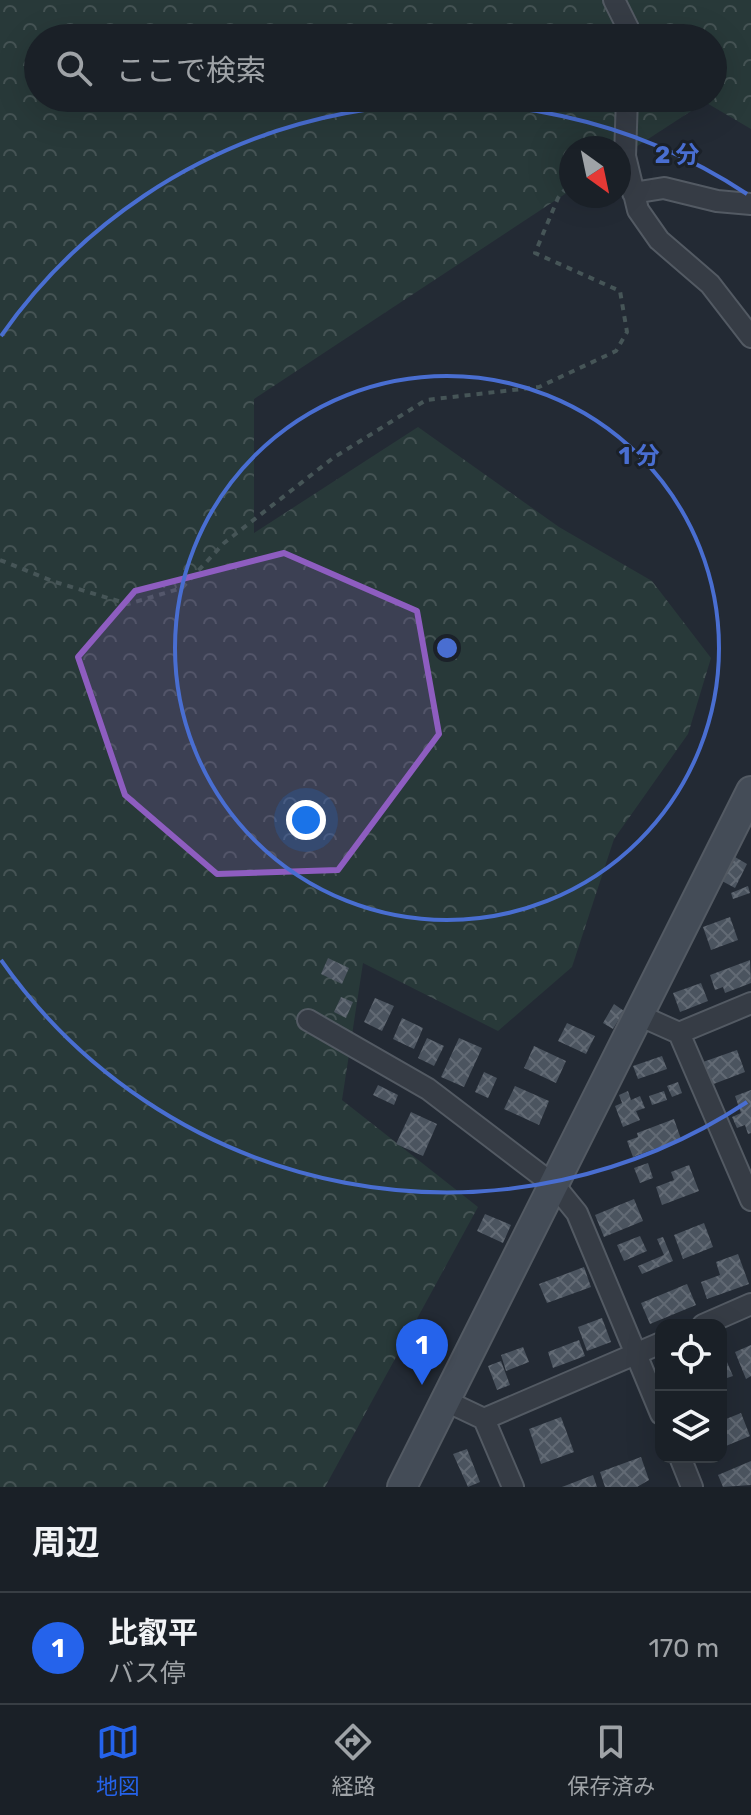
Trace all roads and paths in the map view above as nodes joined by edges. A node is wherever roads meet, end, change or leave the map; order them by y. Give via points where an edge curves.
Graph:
1 (614, 0) edge
2 (626, 24) edge
3 (627, 112) edge
4 (633, 193) junction
5 (559, 197) edge
6 (751, 204) edge
7 (751, 337) edge
8 (0, 560) edge
9 (751, 791) edge
10 (751, 1003) edge
11 (641, 1016) junction
12 (308, 1020) dead end
13 (679, 1033) junction
14 (743, 1159) edge
15 (555, 1186) junction
16 (751, 1200) edge
17 (751, 1304) edge
18 (717, 1319) edge
19 (655, 1346) edge
20 (635, 1354) junction
21 (655, 1400) edge
22 (446, 1401) junction
23 (484, 1419) junction
24 (682, 1463) edge
25 (402, 1487) edge
26 (513, 1487) edge
27 (692, 1487) edge

1 - 2 street
3 - 4 street via 625,156
4 - 6 street via 664,188
4 - 7 street via 649,229 710,284
5 - 8 path via 535,253 620,291 627,332 616,351 539,387 426,400 320,467 224,543 182,588 128,604
9 - 11 street
10 - 13 street
11 - 13 street
11 - 15 street
12 - 15 street via 428,1089
13 - 14 street
14 - 16 street
15 - 20 street via 577,1213
15 - 22 street
17 - 18 street
19 - 20 street
20 - 21 street
20 - 23 street
22 - 23 street
22 - 25 street
23 - 26 street
24 - 27 street

